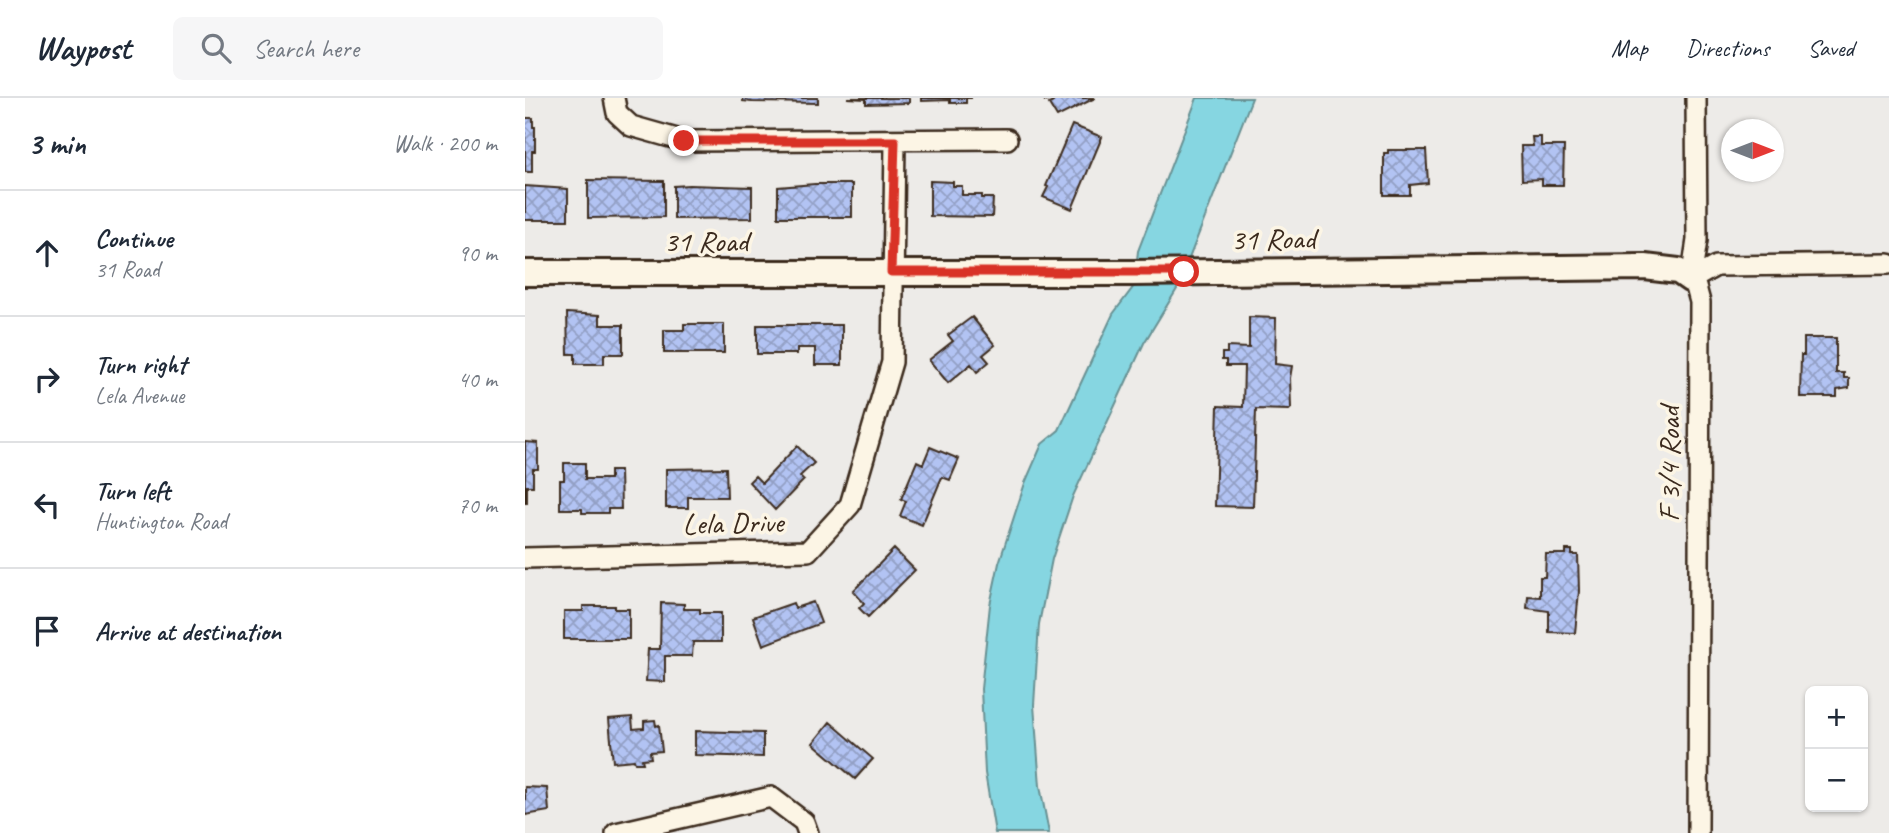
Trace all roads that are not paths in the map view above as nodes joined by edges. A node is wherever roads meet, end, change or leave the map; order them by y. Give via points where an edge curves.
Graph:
1 (1696, 98) edge
2 (615, 106) edge
3 (1007, 139) dead end
4 (895, 141) junction
5 (1889, 264) edge
6 (891, 272) junction
7 (525, 273) edge
8 (1691, 280) junction
9 (525, 558) edge
10 (616, 833) edge
11 (808, 833) edge
12 (1698, 833) edge

1 - 8 street, F 3/4 Road via 1697,240
2 - 4 street via 631,126 684,141
3 - 4 street
4 - 6 street, Lela Drive
5 - 8 street via 1716,266
6 - 7 street, 31 Road
6 - 8 street, 31 Road via 1645,267 1678,271
6 - 9 street, Lela Drive via 891,362 850,505 808,551
8 - 12 street, F 3/4 Road via 1700,302
10 - 11 street via 771,797 804,822

